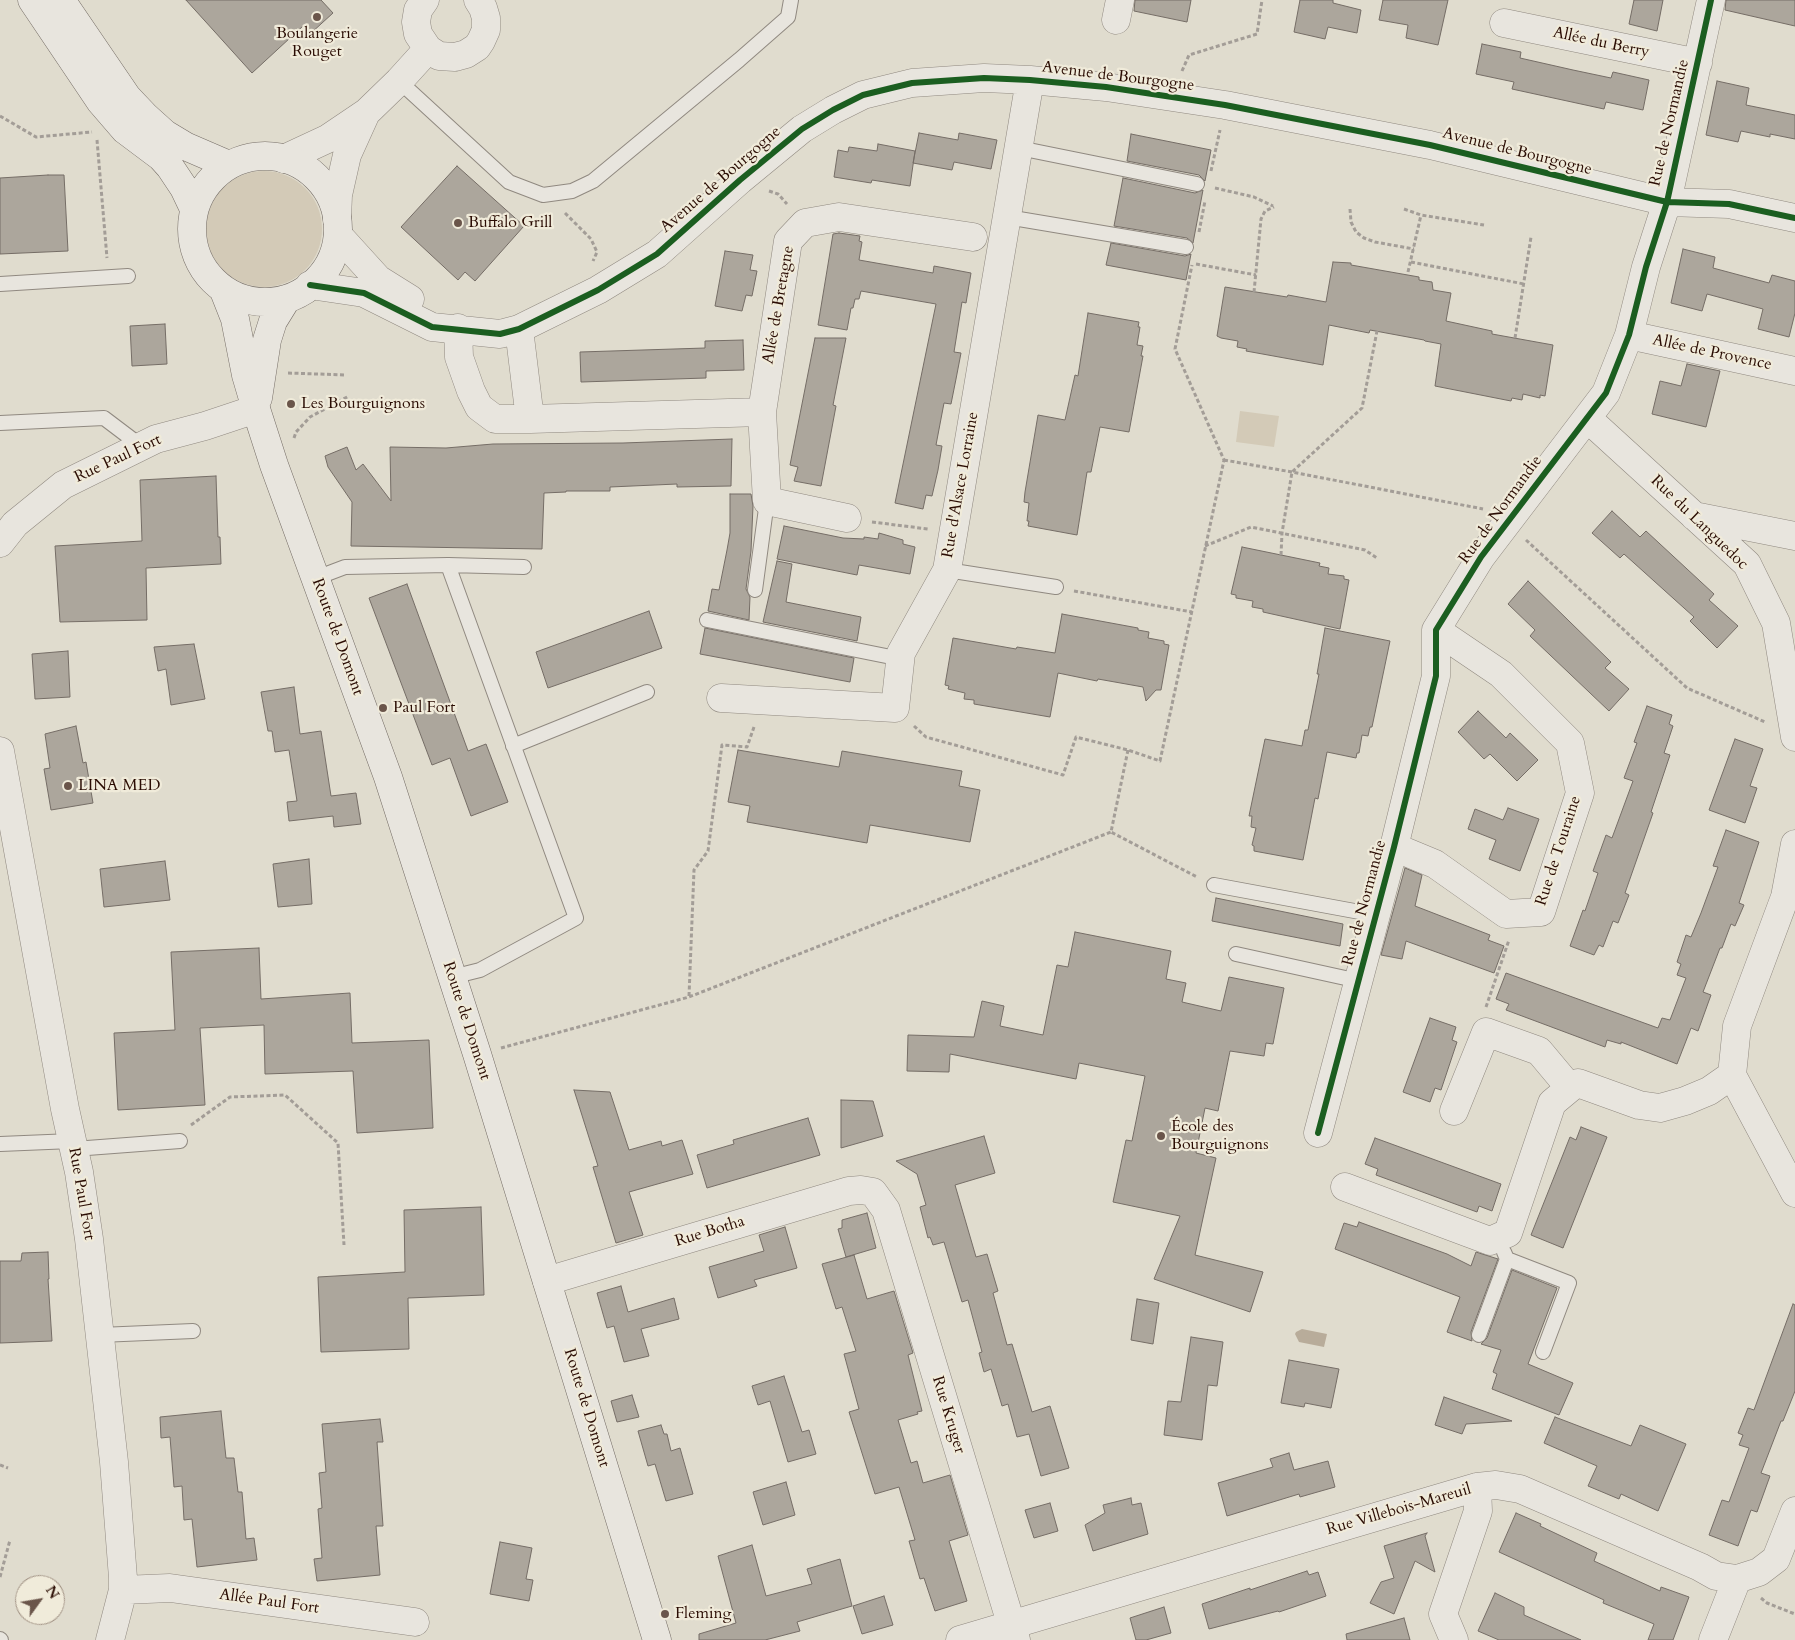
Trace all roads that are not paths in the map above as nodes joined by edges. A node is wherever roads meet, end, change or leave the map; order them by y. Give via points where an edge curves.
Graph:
1 (32, 0) edge
2 (61, 0) edge
3 (425, 0) edge
4 (478, 0) edge
5 (791, 0) edge
6 (1711, 0) edge
7 (1504, 23) dead end
8 (428, 49) junction
9 (1698, 63) junction
10 (1030, 80) junction
11 (399, 81) junction
12 (367, 112) junction
13 (1019, 148) junction
14 (284, 159) junction
15 (230, 166) junction
16 (1203, 185) road end
17 (1667, 202) junction
18 (194, 209) junction
19 (1007, 217) junction
20 (1795, 218) edge
21 (337, 227) junction
22 (973, 236) dead end
23 (1193, 247) road end
24 (128, 276) dead end
25 (0, 284) edge
26 (310, 285) junction
27 (224, 291) junction
28 (286, 300) junction
29 (458, 328) junction
30 (519, 329) junction
31 (1629, 335) junction
32 (1795, 371) edge
33 (256, 409) junction
34 (762, 412) junction
35 (1587, 418) junction
36 (530, 419) junction
37 (0, 423) edge
38 (141, 446) junction
39 (767, 501) junction
40 (1694, 516) junction
41 (847, 518) road end
42 (1795, 536) edge
43 (0, 543) edge
44 (448, 565) junction
45 (524, 567) dead end
46 (947, 570) junction
47 (316, 578) junction
48 (1056, 587) road end
49 (755, 590) dead end
50 (707, 620) dead end
51 (1436, 630) junction
52 (901, 659) junction
53 (647, 692) dead end
54 (721, 698) dead end
55 (1795, 736) edge
56 (514, 746) junction
57 (0, 751) edge
58 (1795, 844) edge
59 (1394, 847) junction
60 (1214, 885) road end
61 (1376, 915) junction
62 (1236, 954) dead end
63 (452, 977) junction
64 (1359, 981) junction
65 (1732, 1075) junction
66 (1570, 1088) junction
67 (1454, 1111) dead end
68 (1318, 1133) dead end
69 (180, 1141) dead end
70 (0, 1144) edge
71 (73, 1145) junction
72 (1345, 1187) dead end
73 (873, 1192) joint
74 (1795, 1193) edge
75 (1503, 1248) junction
76 (547, 1280) junction
77 (193, 1331) dead end
78 (100, 1335) junction
79 (1479, 1335) dead end
80 (1544, 1352) dead end
81 (1477, 1487) junction
82 (1795, 1511) edge
83 (1737, 1579) junction
84 (183, 1580) dead end
85 (123, 1584) junction
86 (415, 1622) dead end
87 (1014, 1632) edge
88 (110, 1640) edge
89 (657, 1640) edge
90 (960, 1640) edge
91 (1454, 1640) edge
92 (1713, 1640) edge

1 - 18 street via 100,101 125,130 166,162
2 - 15 street via 127,97 145,116 185,146
3 - 8 street via 418,10 416,22 418,34
4 - 8 street via 486,18 486,30 477,47 455,57 439,56
5 - 11 lane via 788,16 739,60 593,181 572,191 543,195 509,182
6 - 9 street, Rue de Normandie
7 - 9 street, Allée du Berry
8 - 11 street
9 - 17 street, Rue de Normandie
10 - 13 street, Rue d'Alsace Lorraine
10 - 17 street, Avenue de Bourgogne via 1106,87 1224,105 1430,145
10 - 30 street, Avenue de Bourgogne via 984,78 912,83 863,95 832,110 802,129 740,180 657,254 598,290
11 - 12 street
12 - 14 street via 327,140
12 - 21 street via 347,155 338,195
13 - 16 lane
13 - 19 street, Rue d'Alsace Lorraine
14 - 15 street via 242,159
14 - 21 street via 315,176 330,196
15 - 18 street via 205,186
17 - 20 street, Avenue de Bourgogne via 1729,204
17 - 31 street, Rue de Normandie
18 - 27 street via 193,243 206,273
19 - 23 lane
19 - 46 street, Rue d'Alsace Lorraine
21 - 26 street via 336,251 321,277
21 - 29 street, Avenue de Bourgogne via 378,278
22 - 34 street, Allée de Bretagne via 839,217 805,223 788,241
24 - 25 lane
26 - 28 street
26 - 29 street, Avenue de Bourgogne via 364,293 432,327
27 - 28 street via 245,300 270,303
27 - 33 street, Route de Domont via 235,319
28 - 33 street, Route de Domont via 273,321 267,340
29 - 30 street, Avenue de Bourgogne via 500,334
29 - 36 street via 459,357 479,407 495,419
30 - 36 street
31 - 32 street, Allée de Provence
31 - 35 street, Rue de Normandie via 1606,393
33 - 38 street, Rue Paul Fort
33 - 47 street, Route de Domont
34 - 36 street
34 - 39 street, Allée de Bretagne
35 - 40 street, Rue du Languedoc
35 - 51 street, Rue de Normandie via 1481,557
37 - 38 lane via 104,418
38 - 43 street, Rue Paul Fort via 62,485 15,524
39 - 41 street
39 - 49 lane
40 - 42 street
40 - 55 street, Rue du Languedoc via 1747,564 1776,624
44 - 45 lane
44 - 47 lane via 345,567
44 - 56 lane
46 - 48 lane
46 - 52 street, Rue d'Alsace Lorraine
47 - 63 street, Route de Domont via 388,777
50 - 52 lane
51 - 59 street, Rue de Normandie via 1436,676
51 - 59 street, Rue de Touraine via 1502,674 1570,743 1580,792 1541,912 1506,914 1435,864
52 - 54 street, Rue d'Alsace Lorraine via 895,708
53 - 56 lane
56 - 63 lane via 576,918 480,970
57 - 71 street, Rue Paul Fort
58 - 65 street via 1785,896 1737,1026
59 - 61 street, Rue de Normandie
60 - 61 lane
61 - 64 street, Rue de Normandie
62 - 64 lane
63 - 76 street, Route de Domont
64 - 68 street, Rue de Normandie
65 - 66 street via 1709,1091 1660,1108 1639,1105 1578,1083
65 - 74 street
66 - 67 street via 1539,1051 1486,1032
66 - 75 street via 1552,1103
69 - 71 lane
70 - 71 lane
71 - 78 street, Rue Paul Fort via 89,1239
72 - 75 street
73 - 76 street, Rue Botha via 849,1191
73 - 87 street, Rue Kruger via 886,1210
75 - 79 lane
75 - 80 lane via 1569,1283
76 - 89 street, Route de Domont
77 - 78 lane
78 - 85 street, Rue Paul Fort
81 - 83 street, Rue Villebois-Mareuil via 1496,1485 1520,1489 1716,1576
81 - 87 street, Rue Villebois-Mareuil
81 - 91 street via 1478,1511 1444,1614
82 - 83 street via 1776,1560 1758,1572
83 - 92 street
84 - 85 lane
85 - 86 street, Allée Paul Fort
85 - 88 street, Rue Paul Fort
87 - 90 street, Rue Villebois-Mareuil

